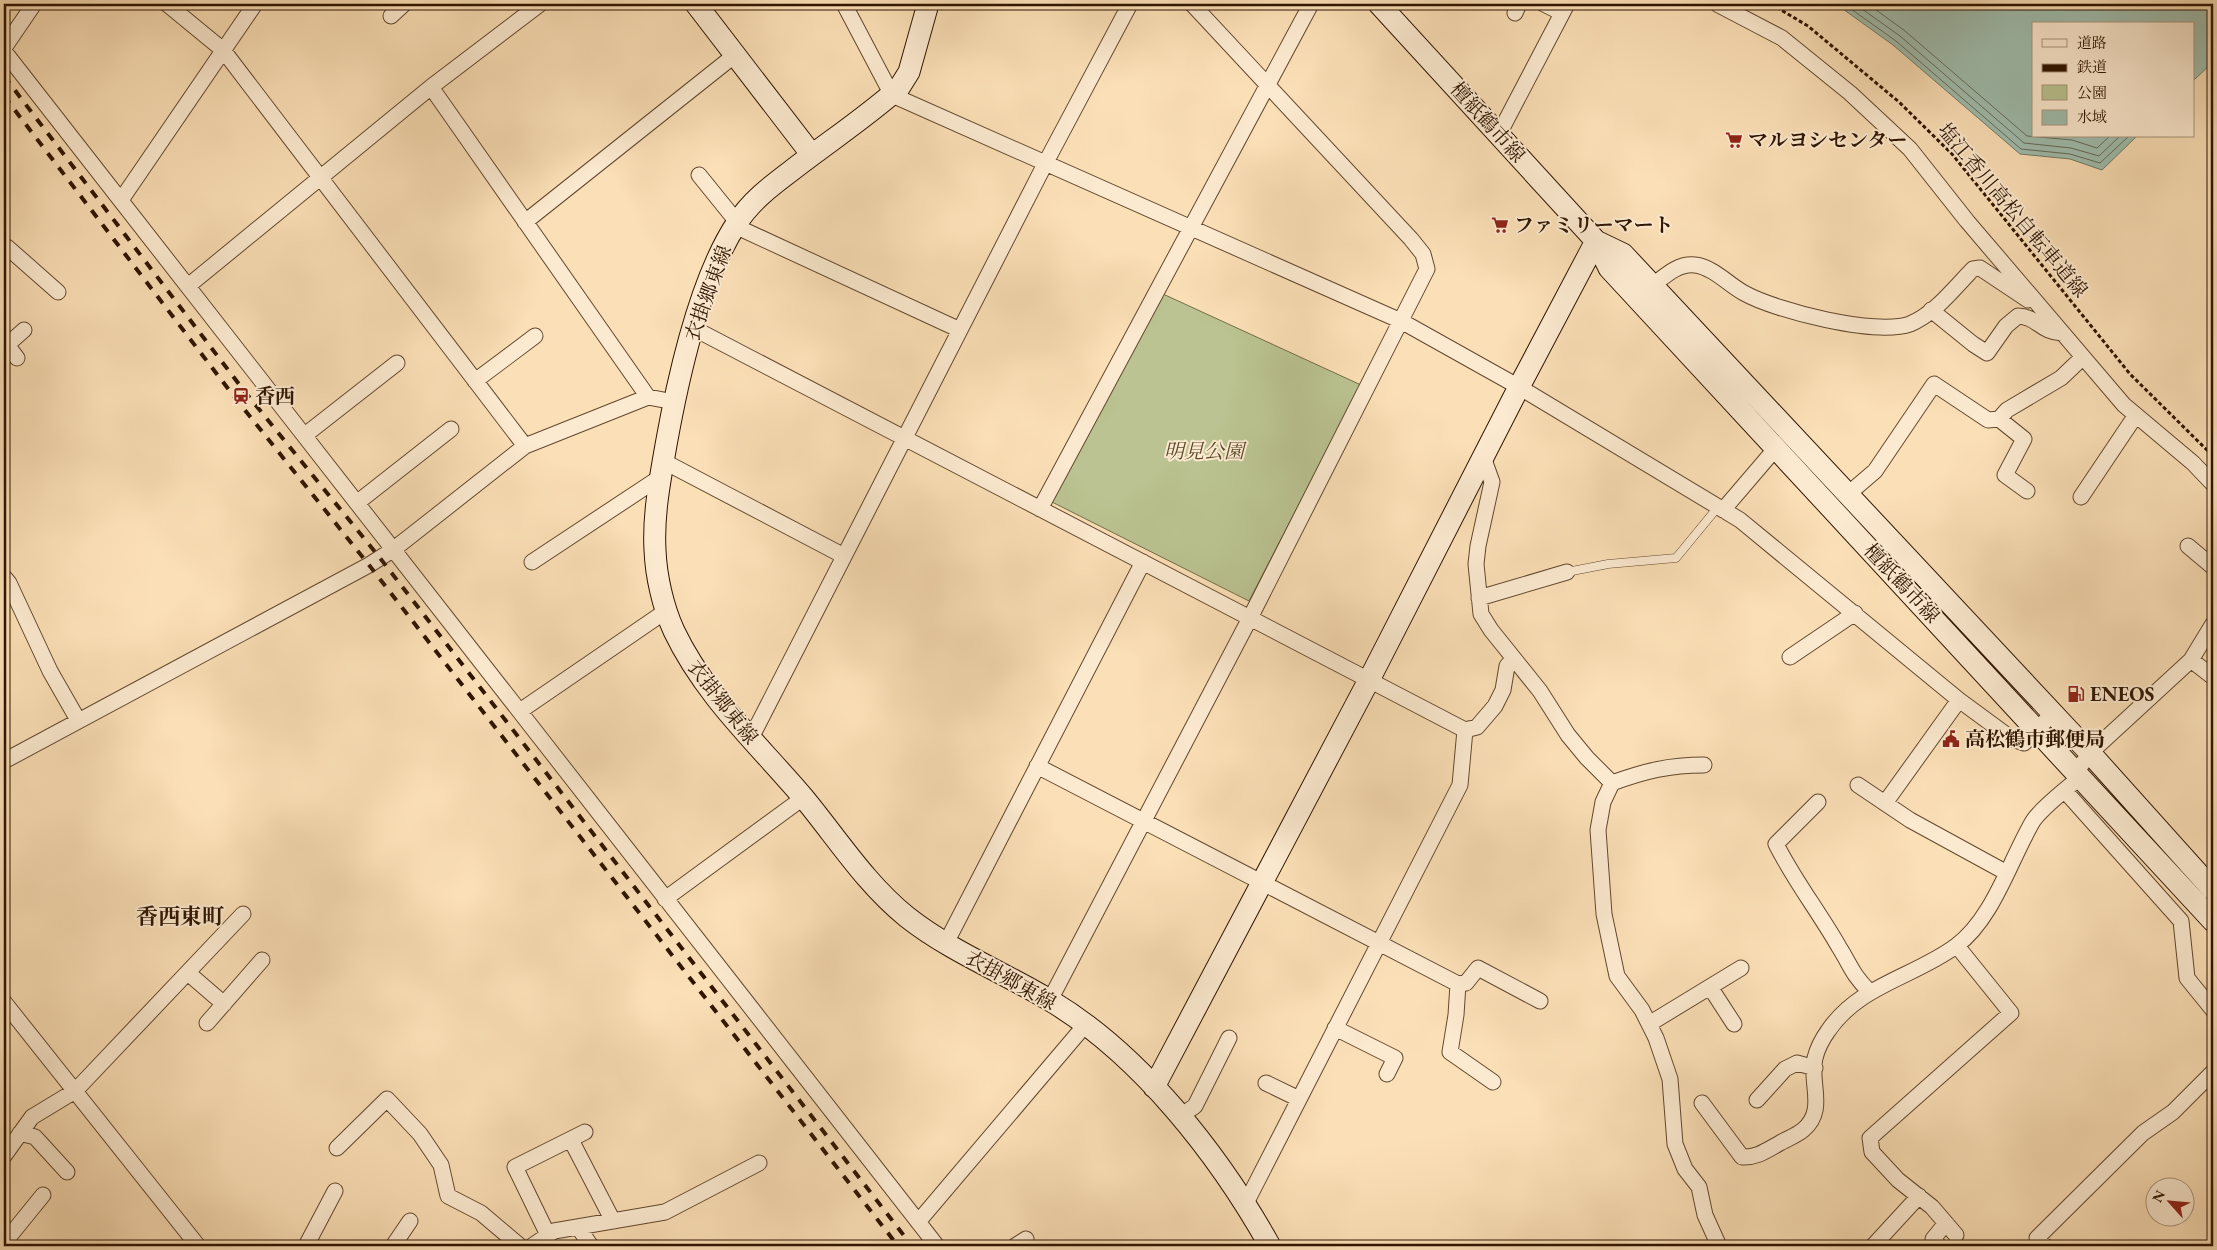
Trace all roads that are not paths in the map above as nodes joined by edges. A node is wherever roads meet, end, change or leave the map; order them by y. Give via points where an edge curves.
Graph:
1 (34, 4) edge
2 (167, 4) edge
3 (255, 4) edge
4 (404, 4) edge
5 (540, 4) edge
6 (696, 4) edge
7 (844, 4) edge
8 (928, 4) edge
9 (1130, 4) edge
10 (1192, 4) edge
11 (1311, 4) edge
12 (1379, 4) edge
13 (1544, 4) edge
14 (1717, 4) edge
15 (1564, 8) edge
16 (392, 16) dead end
17 (4, 49) edge
18 (223, 50) junction
19 (735, 55) junction
20 (1268, 85) junction
21 (431, 87) junction
22 (892, 95) junction
23 (1499, 134) junction
24 (812, 155) junction
25 (1045, 164) junction
26 (699, 175) dead end
27 (321, 177) junction
28 (121, 200) junction
29 (525, 222) junction
30 (736, 224) junction
31 (1191, 228) junction
32 (1596, 241) junction
33 (5, 246) edge
34 (188, 286) junction
35 (1652, 286) junction
36 (58, 292) dead end
37 (2041, 308) junction
38 (1932, 310) junction
39 (1401, 321) junction
40 (693, 328) junction
41 (24, 330) dead end
42 (960, 330) junction
43 (2062, 333) junction
44 (535, 336) dead end
45 (5, 343) edge
46 (2083, 357) junction
47 (18, 358) dead end
48 (397, 363) dead end
49 (475, 381) junction
50 (1518, 388) junction
51 (648, 397) junction
52 (674, 402) junction
53 (2136, 414) junction
54 (1999, 419) junction
55 (451, 429) dead end
56 (305, 435) junction
57 (904, 438) junction
58 (525, 446) junction
59 (1776, 448) junction
60 (1483, 457) junction
61 (661, 470) junction
62 (2213, 484) edge
63 (2027, 491) dead end
64 (1847, 495) junction
65 (2081, 497) dead end
66 (358, 502) junction
67 (1040, 509) junction
68 (1720, 509) junction
69 (2188, 546) dead end
70 (394, 549) junction
71 (844, 556) junction
72 (532, 562) dead end
73 (1143, 562) junction
74 (2213, 567) edge
75 (1567, 572) joint
76 (4, 577) edge
77 (1479, 598) junction
78 (666, 611) junction
79 (1855, 613) junction
80 (1250, 618) junction
81 (2213, 624) edge
82 (1790, 657) dead end
83 (1514, 658) junction
84 (2190, 660) junction
85 (2213, 678) edge
86 (1369, 680) junction
87 (1959, 700) junction
88 (520, 711) junction
89 (78, 720) junction
90 (2045, 722) junction
91 (1465, 730) junction
92 (750, 740) junction
93 (2090, 754) junction
94 (4, 761) edge
95 (1704, 765) dead end
96 (1037, 766) junction
97 (2073, 780) junction
98 (1612, 784) junction
99 (1858, 785) dead end
100 (803, 798) junction
101 (1818, 802) dead end
102 (1885, 803) junction
103 (1144, 820) junction
104 (2007, 873) junction
105 (1263, 882) junction
106 (2206, 898) edge
107 (665, 899) junction
108 (243, 914) dead end
109 (2181, 921) junction
110 (2213, 921) edge
111 (946, 943) junction
112 (1378, 943) junction
113 (1957, 946) junction
114 (262, 960) dead end
115 (1741, 968) dead end
116 (188, 973) junction
117 (1458, 984) junction
118 (1710, 986) junction
119 (1869, 991) junction
120 (1050, 1000) junction
121 (1540, 1001) dead end
122 (4, 1002) edge
123 (224, 1004) junction
124 (2213, 1010) edge
125 (207, 1023) dead end
126 (1086, 1024) junction
127 (1649, 1024) junction
128 (1734, 1024) dead end
129 (1335, 1028) junction
130 (1229, 1038) dead end
131 (1815, 1068) junction
132 (2213, 1072) edge
133 (1387, 1074) dead end
134 (1493, 1082) dead end
135 (1266, 1083) dead end
136 (1154, 1088) junction
137 (75, 1091) junction
138 (1299, 1099) junction
139 (1757, 1100) dead end
140 (1702, 1103) dead end
141 (1179, 1117) junction
142 (20, 1133) junction
143 (337, 1148) dead end
144 (4, 1156) edge
145 (759, 1163) dead end
146 (67, 1172) dead end
147 (335, 1191) dead end
148 (43, 1195) dead end
149 (1919, 1196) junction
150 (1246, 1203) junction
151 (410, 1221) dead end
152 (612, 1221) junction
153 (918, 1222) junction
154 (1946, 1224) junction
155 (578, 1226) junction
156 (548, 1235) junction
157 (1956, 1235) dead end
158 (4, 1243) edge
159 (198, 1246) edge
160 (306, 1246) edge
161 (393, 1246) edge
162 (520, 1246) edge
163 (532, 1246) edge
164 (591, 1246) edge
165 (936, 1246) edge
166 (1270, 1246) edge
167 (1719, 1246) edge
168 (1873, 1246) edge
169 (1939, 1246) edge
170 (2045, 1246) edge

1 - 17 street
2 - 18 street
3 - 18 street
4 - 16 street
5 - 21 street
6 - 19 main road
7 - 22 street
8 - 22 main road, 衣掛郷東線 via 909,72
9 - 25 street
10 - 20 street
11 - 20 street
12 - 23 main road, 檀紙鶴市線
13 - 15 street
14 - 37 street via 1782,38 1850,93 1910,149
15 - 23 street
17 - 28 street
18 - 27 street
18 - 28 street
19 - 24 main road
19 - 29 street
20 - 31 street
20 - 39 street via 1423,254 1427,269
21 - 27 street
21 - 29 street
22 - 24 main road, 衣掛郷東線
22 - 25 street
23 - 32 main road, 檀紙鶴市線
24 - 30 main road, 衣掛郷東線 via 750,206
25 - 31 street
25 - 42 street
26 - 30 street
27 - 34 street
27 - 49 street
28 - 34 street
29 - 51 street
30 - 40 main road, 衣掛郷東線 via 716,261
30 - 42 street
31 - 39 street
31 - 67 street
32 - 35 main road, 檀紙鶴市線 via 1623,254
32 - 50 main road
32 - 59 main road, 檀紙鶴市線 via 1609,268
33 - 36 street
34 - 56 street
35 - 38 street via 1675,268 1695,264 1770,306 1814,317 1871,327 1910,324
35 - 64 main road, 檀紙鶴市線
37 - 38 street via 1980,268 1973,269
37 - 43 street
38 - 43 street via 1986,353 2006,326 2018,316 2028,317 2049,332
39 - 50 street
39 - 80 street
40 - 52 main road, 衣掛郷東線
40 - 57 street
41 - 45 street
42 - 57 street
43 - 46 street
44 - 49 street
45 - 47 street
46 - 53 street
46 - 54 street via 2061,378 2007,410
48 - 56 street
49 - 58 street
50 - 60 main road
50 - 68 street
51 - 52 street
51 - 58 street
52 - 61 main road, 衣掛郷東線
53 - 62 street
53 - 65 street
54 - 63 street via 2024,439 2005,475
54 - 64 street via 1988,420 1934,384 1875,471
55 - 66 street
56 - 66 street
57 - 67 street
57 - 71 street
58 - 70 street
59 - 68 street
59 - 90 main road, 檀紙鶴市線
60 - 77 street via 1492,482 1478,546
60 - 86 main road
61 - 71 street
61 - 72 street
61 - 78 main road, 衣掛郷東線 via 655,552
64 - 90 main road, 檀紙鶴市線
66 - 70 street
67 - 73 street
68 - 75 lane via 1676,558 1608,564
68 - 79 street via 1767,541
69 - 74 street
70 - 88 street
70 - 89 street via 258,626
71 - 92 street
73 - 80 street
73 - 96 street
75 - 77 street
76 - 89 street
77 - 83 street via 1482,614
78 - 88 street
78 - 92 main road, 衣掛郷東線 via 698,675
79 - 82 street
79 - 87 street
80 - 86 street
80 - 103 street
81 - 84 street
83 - 91 street via 1508,666 1495,706 1477,728
83 - 98 street via 1568,735
84 - 85 street
84 - 93 street
86 - 91 street
86 - 105 main road
87 - 90 street via 2012,739 2024,743
87 - 102 street
88 - 107 street
89 - 94 street
90 - 93 main road, 檀紙鶴市線
90 - 97 main road, 檀紙鶴市線
91 - 112 street via 1460,785
92 - 100 main road, 衣掛郷東線
93 - 97 street
93 - 106 main road, 檀紙鶴市線
95 - 98 street via 1671,765 1640,772
96 - 103 street
96 - 111 street
97 - 104 street via 2034,819
97 - 106 main road, 檀紙鶴市線
97 - 109 street
98 - 127 street via 1598,830 1604,914 1617,976
99 - 102 street
100 - 107 street
100 - 111 main road, 衣掛郷東線 via 874,888 909,918
101 - 119 street via 1776,844 1854,976
102 - 104 street
103 - 105 street
103 - 120 street
104 - 113 street via 1972,932
105 - 112 street
105 - 136 main road
106 - 109 street
106 - 110 main road, 檀紙鶴市線
107 - 153 street
108 - 116 street
109 - 124 street via 2187,978
111 - 120 main road, 衣掛郷東線
112 - 117 street
112 - 129 street
113 - 119 street
113 - 149 street via 2011,1013 1870,1138 1872,1152 1898,1180
114 - 123 street
115 - 118 street
116 - 123 street
116 - 137 street
117 - 121 street via 1466,984 1478,968
117 - 134 street via 1450,1052
118 - 127 street
118 - 128 street
119 - 131 street via 1846,1010 1828,1032 1815,1059
120 - 126 main road, 衣掛郷東線
122 - 137 street
123 - 125 street
126 - 136 main road, 衣掛郷東線 via 1112,1045
126 - 153 street
127 - 167 street via 1670,1079 1675,1144 1685,1169 1699,1187 1705,1215
129 - 133 street via 1395,1058
129 - 138 street
130 - 141 street via 1194,1106
131 - 139 street via 1797,1062 1785,1068
131 - 140 street via 1817,1104 1813,1117 1803,1130 1752,1158 1742,1157
132 - 170 street via 2174,1112 2143,1133 2036,1238
135 - 138 street
136 - 141 main road, 衣掛郷東線
137 - 142 street via 32,1117
137 - 159 street
138 - 150 street
141 - 150 main road, 衣掛郷東線 via 1217,1161
142 - 144 street
142 - 146 street via 35,1137
143 - 162 street via 387,1099 420,1134 441,1165 448,1196 481,1213
145 - 152 street via 665,1212
147 - 160 street
148 - 158 street
149 - 154 street
149 - 168 street
150 - 166 main road, 衣掛郷東線
151 - 161 street
152 - 155 street
152 - 156 street via 578,1136 515,1167
153 - 165 street
154 - 157 street
154 - 169 street via 1933,1239
155 - 156 street via 554,1230
155 - 164 street
156 - 163 street

